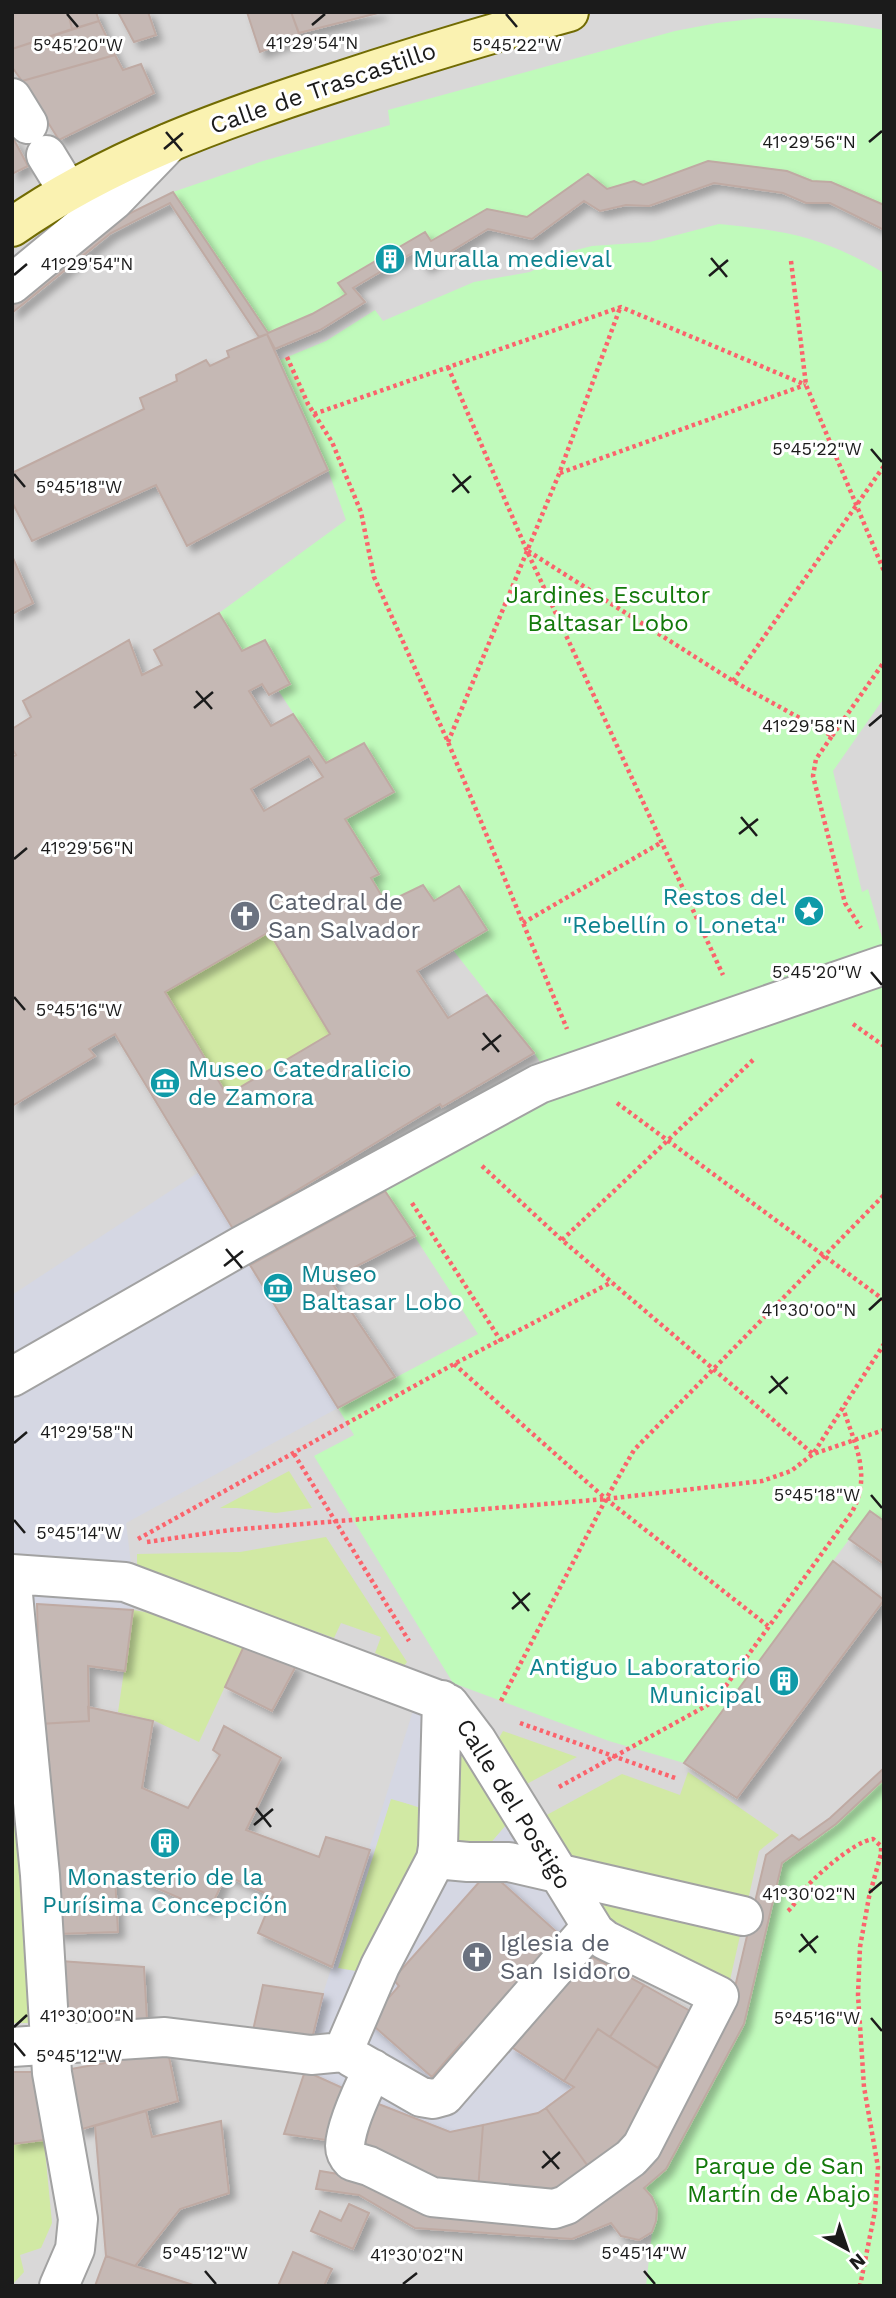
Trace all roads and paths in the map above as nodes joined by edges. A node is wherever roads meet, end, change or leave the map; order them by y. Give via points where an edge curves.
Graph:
1 (569, 12) edge
2 (29, 126) edge
3 (169, 143) junction
4 (68, 191) junction
5 (12, 227) edge
6 (791, 261) dead end
7 (12, 284) edge
8 (621, 307) junction
9 (287, 357) dead end
10 (448, 367) junction
11 (806, 385) junction
12 (314, 414) junction
13 (884, 466) edge
14 (559, 474) junction
15 (856, 502) junction
16 (527, 551) junction
17 (884, 571) edge
18 (884, 662) edge
19 (733, 681) junction
20 (832, 736) junction
21 (448, 742) junction
22 (662, 842) junction
23 (523, 923) junction
24 (883, 965) edge
25 (740, 1013) junction
26 (757, 1056) dead end
27 (574, 1071) junction
28 (667, 1141) junction
29 (472, 1158) dead end
30 (406, 1194) dead end
31 (884, 1195) edge
32 (562, 1240) junction
33 (824, 1256) junction
34 (612, 1282) junction
35 (884, 1300) edge
36 (501, 1340) junction
37 (884, 1344) edge
38 (454, 1364) junction
39 (711, 1369) junction
40 (12, 1377) edge
41 (843, 1408) junction
42 (884, 1430) edge
43 (853, 1440) junction
44 (294, 1454) junction
45 (813, 1454) junction
46 (606, 1499) junction
47 (335, 1522) junction
48 (13, 1589) edge
49 (768, 1626) junction
50 (442, 1700) junction
51 (486, 1728) junction
52 (615, 1757) junction
53 (678, 1779) dead end
54 (518, 1809) junction
55 (436, 1859) junction
56 (557, 1872) junction
57 (786, 1914) dead end
58 (743, 1916) dead end
59 (591, 1927) junction
60 (51, 2046) junction
61 (12, 2047) edge
62 (358, 2061) junction
63 (60, 2286) edge
64 (860, 2286) edge

1 - 3 street, Calle de Trascastillo via 389,65
2 - 4 street
3 - 4 street, Calle de Trascastillo
3 - 7 street via 114,201
4 - 5 street, Calle de Trascastillo
6 - 11 path
8 - 10 path
8 - 11 path
8 - 14 path
9 - 12 path
10 - 12 path
10 - 16 path
11 - 14 path
11 - 15 path
12 - 21 path via 332,442 361,512 374,578
13 - 15 path
14 - 16 path
15 - 17 path
15 - 19 path
16 - 19 path
16 - 21 path
16 - 22 path
18 - 20 path
19 - 20 path
20 - 24 path via 816,759 813,776 848,910
21 - 23 path
22 - 23 path
22 - 25 path
23 - 27 path via 565,1021
24 - 25 street
25 - 27 street
26 - 28 path
27 - 28 path
27 - 40 street via 524,1091
28 - 32 path
28 - 33 path
29 - 32 path
30 - 36 path
31 - 33 path
32 - 34 path
33 - 35 path
33 - 39 path
34 - 36 path
34 - 39 path
36 - 38 path
37 - 41 path
38 - 44 path
38 - 46 path
39 - 45 path
39 - 46 path via 634,1450
41 - 43 path
41 - 45 path
42 - 43 path
43 - 45 path
43 - 49 path via 861,1468 859,1499
44 - 47 path
44 - 47 path via 128,1544
45 - 46 path via 769,1480
46 - 47 path
46 - 49 path
46 - 51 path
47 - 50 path
48 - 50 street, Calle del Postigo via 107,1579 132,1584
48 - 60 street
49 - 52 path via 717,1698
50 - 51 street, Calle del Postigo
50 - 55 street
51 - 52 path
51 - 54 street, Calle del Postigo
52 - 53 path
52 - 54 path
54 - 56 street, Calle del Postigo
55 - 56 street via 509,1862
55 - 62 street via 380,1966
56 - 58 street
56 - 59 street, Calle del Postigo
57 - 64 path via 822,1872 860,1843 878,1841 881,1854 859,1959 864,2087 878,2167 875,2211
59 - 62 street via 444,2096 421,2097
59 - 62 street, Calle del Postigo via 606,1940 719,1996 642,2146 559,2208 432,2197 352,2161 345,2144 360,2095
60 - 61 street
60 - 62 street via 170,2037
60 - 63 street via 78,2219 75,2249

